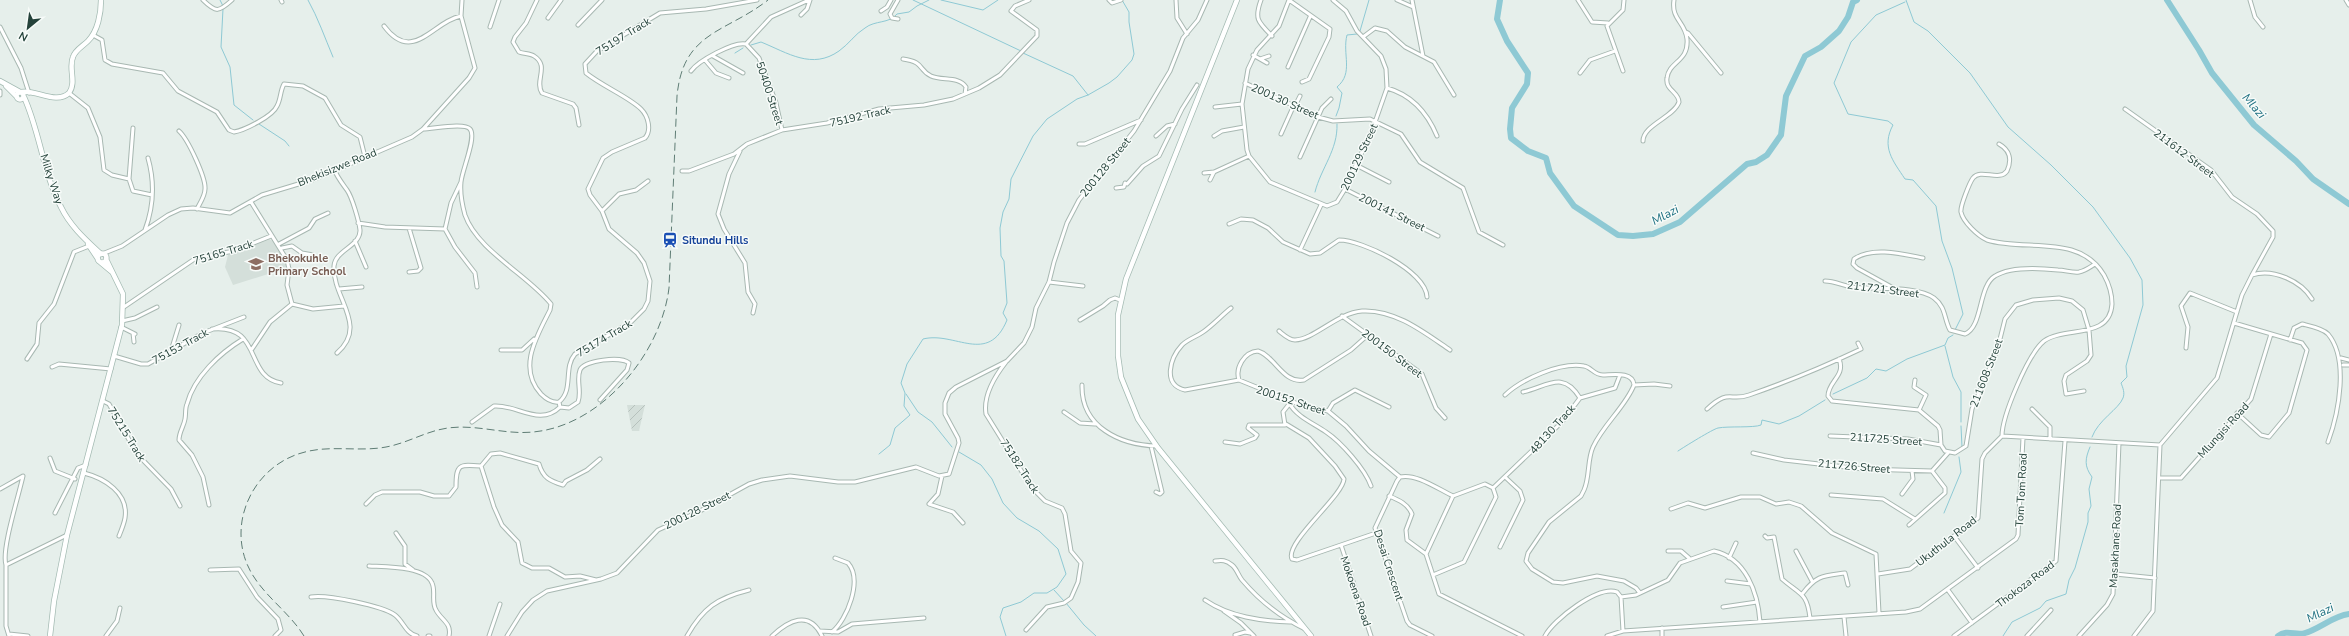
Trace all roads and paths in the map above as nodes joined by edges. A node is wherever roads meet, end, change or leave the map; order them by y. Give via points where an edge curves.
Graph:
1 (101, 0) edge
2 (203, 0) edge
3 (232, 0) edge
4 (462, 0) edge
5 (499, 0) edge
6 (537, 0) edge
7 (561, 0) edge
8 (602, 0) edge
9 (758, 0) edge
10 (809, 0) edge
11 (891, 0) edge
12 (898, 0) edge
13 (1030, 0) edge
14 (1109, 0) edge
15 (1121, 0) edge
16 (1176, 0) edge
17 (1207, 0) edge
18 (1237, 0) edge
19 (1261, 0) edge
20 (1289, 0) edge
21 (1333, 0) edge
22 (1397, 0) edge
23 (1412, 0) edge
24 (1578, 0) edge
25 (1624, 0) edge
26 (1674, 0) edge
27 (2250, 0) edge
28 (2346, 0) edge
29 (2349, 5) edge
30 (1413, 7) junction
31 (881, 11) dead end
32 (801, 15) dead end
33 (461, 16) junction
34 (1310, 17) junction
35 (548, 18) dead end
36 (898, 19) dead end
37 (1608, 23) junction
38 (578, 25) dead end
39 (384, 26) dead end
40 (0, 27) edge
41 (490, 27) dead end
42 (2263, 27) dead end
43 (1686, 32) junction
44 (1187, 34) junction
45 (93, 35) junction
46 (1272, 36) junction
47 (1362, 36) junction
48 (746, 44) junction
49 (1615, 51) junction
50 (1253, 55) junction
51 (713, 56) junction
52 (1269, 56) dead end
53 (1423, 56) junction
54 (903, 59) dead end
55 (1260, 59) junction
56 (705, 60) junction
57 (1267, 63) dead end
58 (1288, 67) dead end
59 (691, 71) dead end
60 (1623, 72) dead end
61 (743, 73) dead end
62 (1580, 73) dead end
63 (1721, 73) dead end
64 (729, 78) dead end
65 (0, 81) edge
66 (1302, 82) dead end
67 (1246, 83) junction
68 (1197, 85) dead end
69 (1387, 88) junction
70 (0, 91) edge
71 (29, 91) junction
72 (69, 93) junction
73 (965, 94) junction
74 (0, 95) edge
75 (1454, 95) dead end
76 (21, 96) junction
77 (1300, 96) dead end
78 (1331, 99) dead end
79 (1242, 104) junction
80 (1295, 105) junction
81 (1215, 107) dead end
82 (2125, 109) dead end
83 (1318, 117) junction
84 (1141, 120) junction
85 (1376, 120) junction
86 (1175, 124) junction
87 (580, 125) dead end
88 (1244, 127) junction
89 (133, 128) dead end
90 (423, 129) junction
91 (782, 130) junction
92 (180, 131) dead end
93 (1281, 134) dead end
94 (1156, 136) dead end
95 (1214, 136) dead end
96 (1437, 136) dead end
97 (1643, 141) dead end
98 (1079, 144) dead end
99 (1999, 144) dead end
100 (741, 149) junction
101 (1249, 156) junction
102 (365, 157) junction
103 (1300, 157) dead end
104 (148, 158) dead end
105 (1356, 165) junction
106 (334, 169) junction
107 (682, 171) dead end
108 (1214, 172) junction
109 (1204, 173) dead end
110 (129, 179) junction
111 (1210, 180) dead end
112 (648, 181) dead end
113 (461, 182) junction
114 (1389, 182) dead end
115 (1116, 188) dead end
116 (1345, 189) junction
117 (152, 194) junction
118 (251, 202) junction
119 (1321, 205) junction
120 (196, 209) junction
121 (602, 211) junction
122 (328, 213) dead end
123 (358, 223) junction
124 (1229, 224) dead end
125 (409, 228) junction
126 (445, 229) junction
127 (145, 230) junction
128 (271, 236) junction
129 (1438, 236) dead end
130 (85, 239) junction
131 (355, 241) junction
132 (279, 244) junction
133 (1503, 245) dead end
134 (89, 246) junction
135 (282, 248) junction
136 (114, 250) junction
137 (1300, 250) junction
138 (101, 254) junction
139 (313, 255) dead end
140 (106, 258) junction
141 (1923, 258) dead end
142 (99, 261) junction
143 (2095, 264) junction
144 (366, 267) dead end
145 (409, 272) dead end
146 (114, 274) junction
147 (2252, 275) junction
148 (1825, 281) dead end
149 (1049, 282) junction
150 (1083, 286) dead end
151 (362, 287) dead end
152 (476, 287) dead end
153 (339, 288) junction
154 (1897, 290) junction
155 (1427, 297) dead end
156 (2312, 299) dead end
157 (1120, 300) junction
158 (292, 304) junction
159 (344, 306) junction
160 (124, 307) junction
161 (157, 307) dead end
162 (1231, 308) dead end
163 (2237, 312) junction
164 (753, 313) dead end
165 (1342, 316) junction
166 (244, 317) dead end
167 (1080, 320) dead end
168 (122, 322) junction
169 (2234, 323) junction
170 (179, 325) dead end
171 (121, 327) junction
172 (210, 330) junction
173 (2089, 330) junction
174 (1279, 331) dead end
175 (1369, 334) junction
176 (2271, 334) junction
177 (536, 338) junction
178 (243, 339) junction
179 (2290, 340) junction
180 (134, 342) dead end
181 (1858, 343) dead end
182 (2186, 348) dead end
183 (252, 349) junction
184 (501, 350) dead end
185 (1450, 350) dead end
186 (171, 351) junction
187 (337, 353) dead end
188 (114, 356) junction
189 (2341, 358) junction
190 (27, 359) dead end
191 (1839, 359) junction
192 (2349, 360) edge
193 (1007, 361) junction
194 (2343, 365) junction
195 (2349, 365) edge
196 (52, 368) dead end
197 (111, 369) junction
198 (1620, 375) junction
199 (1240, 380) junction
200 (1915, 380) dead end
201 (281, 383) dead end
202 (1082, 385) dead end
203 (1634, 385) junction
204 (1670, 386) dead end
205 (2084, 391) dead end
206 (1523, 392) dead end
207 (1505, 394) dead end
208 (1580, 398) junction
209 (600, 400) dead end
210 (103, 401) junction
211 (560, 402) junction
212 (1291, 402) junction
213 (560, 407) junction
214 (1389, 407) dead end
215 (1708, 409) dead end
216 (2032, 409) dead end
217 (1919, 410) junction
218 (1328, 411) junction
219 (1064, 412) dead end
220 (2237, 414) junction
221 (1445, 418) dead end
222 (472, 422) dead end
223 (1097, 424) junction
224 (1286, 424) junction
225 (1830, 436) dead end
226 (2002, 436) junction
227 (2023, 438) junction
228 (2050, 439) junction
229 (2065, 441) junction
230 (1225, 442) dead end
231 (2328, 442) dead end
232 (2119, 443) junction
233 (1941, 445) junction
234 (2160, 445) junction
235 (1151, 446) junction
236 (1157, 446) junction
237 (1753, 453) dead end
238 (1948, 453) junction
239 (50, 458) dead end
240 (600, 459) dead end
241 (86, 465) junction
242 (481, 466) junction
243 (1912, 471) junction
244 (1932, 471) junction
245 (84, 473) junction
246 (942, 476) junction
247 (1400, 477) junction
248 (1505, 477) junction
249 (2159, 478) junction
250 (75, 479) junction
251 (1371, 486) dead end
252 (1493, 488) junction
253 (0, 489) edge
254 (1156, 492) dead end
255 (1902, 494) dead end
256 (1831, 495) dead end
257 (1389, 496) junction
258 (1454, 496) junction
259 (366, 504) dead end
260 (180, 506) dead end
261 (209, 506) dead end
262 (1671, 510) dead end
263 (55, 513) dead end
264 (1915, 519) junction
265 (963, 523) dead end
266 (1909, 525) dead end
267 (396, 533) dead end
268 (1376, 533) junction
269 (67, 535) junction
270 (119, 536) dead end
271 (1765, 536) dead end
272 (1954, 536) junction
273 (1736, 543) dead end
274 (1341, 545) junction
275 (1500, 546) dead end
276 (1668, 551) dead end
277 (1796, 551) dead end
278 (1426, 554) junction
279 (835, 558) dead end
280 (1689, 558) junction
281 (1729, 558) junction
282 (1215, 562) dead end
283 (6, 565) junction
284 (369, 566) dead end
285 (1978, 568) junction
286 (210, 570) dead end
287 (413, 570) junction
288 (1878, 574) junction
289 (2114, 574) junction
290 (1433, 575) junction
291 (2155, 578) junction
292 (596, 580) junction
293 (1727, 581) dead end
294 (1812, 582) junction
295 (1750, 584) junction
296 (1848, 585) dead end
297 (749, 590) dead end
298 (1948, 590) junction
299 (1640, 593) junction
300 (1802, 593) junction
301 (311, 597) dead end
302 (1621, 597) junction
303 (1205, 600) dead end
304 (1757, 602) junction
305 (500, 604) dead end
306 (120, 608) dead end
307 (1723, 608) dead end
308 (1222, 610) junction
309 (2051, 610) dead end
310 (1880, 613) junction
311 (1844, 617) junction
312 (924, 618) dead end
313 (1810, 618) junction
314 (1290, 622) junction
315 (1760, 622) junction
316 (1972, 623) junction
317 (1662, 628) junction
318 (1026, 630) dead end
319 (1306, 630) junction
320 (820, 631) junction
321 (1623, 631) junction
322 (832, 632) junction
323 (1250, 633) junction
324 (9, 635) edge
325 (1235, 635) dead end
326 (28, 636) edge
327 (50, 636) edge
328 (106, 636) edge
329 (275, 636) edge
330 (417, 636) edge
331 (449, 636) edge
332 (489, 636) edge
333 (507, 636) edge
334 (687, 636) edge
335 (772, 636) edge
336 (822, 636) edge
337 (1254, 636) edge
338 (1311, 636) edge
339 (1371, 636) edge
340 (1432, 636) edge
341 (1522, 636) edge
342 (1545, 636) edge
343 (1607, 636) edge
344 (1662, 636) edge
345 (1846, 636) edge
346 (1954, 636) edge
347 (2027, 636) edge
348 (2079, 636) edge
349 (2134, 636) edge

1 - 45 street
2 - 3 street via 217,10
4 - 33 street, Bhekisizwe Road
5 - 41 street
6 - 87 street via 526,23 513,38 519,52 531,54 538,59 543,70 540,92 573,104
7 - 35 street
8 - 38 street
9 - 121 street, 75197 Track via 706,9 660,13 597,51 587,60 584,68 586,73 641,109 648,121 649,129 647,136 642,140 612,152 601,161 588,189 590,196
10 - 32 street via 807,9
10 - 48 street via 771,17
11 - 31 street via 887,8
12 - 36 street via 890,13 892,18
13 - 73 street, 75192 Track via 1011,9 1015,15 1037,30 1038,34 1003,72
14 - 15 street via 1112,3
16 - 44 street via 1177,18
17 - 44 street, 200128 Street via 1198,20
18 - 157 street via 1147,222
19 - 46 street via 1257,18
20 - 34 street
20 - 46 street via 1279,26
21 - 47 street, 200129 Street via 1346,11
22 - 30 street
23 - 30 street
24 - 37 street via 1592,22
25 - 37 street via 1623,10
26 - 43 street via 1674,15
27 - 42 street via 2255,16
28 - 29 street
30 - 53 street
33 - 39 street via 451,18 426,36 403,42 395,38
33 - 90 street, Bhekisizwe Road via 475,68
34 - 58 street
34 - 66 street via 1327,26 1330,33 1309,79
37 - 49 street
40 - 71 street via 21,68
43 - 63 street
43 - 97 street via 1686,54 1667,77 1670,90 1679,98 1678,104 1668,116 1643,136
44 - 84 street, 200128 Street
45 - 72 street via 73,56 72,87
45 - 102 street via 102,40 103,56 110,63 161,72 186,97 217,112 232,132 254,124 277,106 284,84 303,86 325,98 341,125 360,137
46 - 50 street
47 - 53 street via 1371,29 1383,29 1405,47
47 - 69 street, 200129 Street via 1377,49 1384,61
48 - 51 street via 739,43
48 - 91 street, 50400 Street via 759,58
49 - 60 street
49 - 62 street via 1590,60
50 - 55 street
50 - 67 street
51 - 56 street
51 - 61 street
52 - 55 street
53 - 75 street via 1437,65
54 - 73 street via 920,64 931,76 960,82 966,87
55 - 57 street
56 - 59 street
56 - 64 street via 715,72
65 - 76 street, Milky Way
67 - 79 street
67 - 80 street, 200130 Street
68 - 86 street
69 - 85 street, 200129 Street
69 - 96 street via 1402,93 1418,105
70 - 74 street
71 - 72 street via 59,98
71 - 76 street
72 - 110 street via 88,108 98,131 104,170
73 - 91 street, 75192 Track via 939,103 879,109 827,123
76 - 130 street, Milky Way via 31,114 58,201
77 - 80 street
78 - 83 street via 1322,108
79 - 81 street
79 - 88 street
80 - 83 street, 200130 Street
80 - 93 street
82 - 147 street, 211612 Street via 2211,170 2232,197 2257,214 2273,231 2273,237
83 - 85 street, 200130 Street via 1333,121 1364,118
83 - 103 street
84 - 98 street via 1085,144
84 - 149 street, 200128 Street via 1121,150 1082,195 1067,223
85 - 105 street, 200129 Street
85 - 133 street, 200130 Street via 1401,134 1425,166 1459,184 1479,232
86 - 94 street via 1167,126
86 - 115 street via 1159,156 1143,166 1124,187
88 - 95 street via 1222,131
88 - 101 street
89 - 110 street
90 - 102 street, Bhekisizwe Road via 412,137
90 - 113 street via 461,125 470,129 472,139
91 - 100 street, 75192 Track via 747,144
92 - 120 street via 194,156 205,185 203,197
99 - 143 street via 2010,156 2007,172 2000,176 1976,176 1968,188 1961,212 1974,231 1987,240 2072,250
100 - 107 street, 75192 Track via 689,171
100 - 164 street via 729,174 727,189 718,214 745,263 748,292 755,304
101 - 108 street
101 - 119 street via 1270,182
102 - 106 street, Bhekisizwe Road
104 - 117 street via 152,175
105 - 114 street
105 - 116 street, 200129 Street
106 - 118 street, Bhekisizwe Road via 315,179 262,195
106 - 123 street via 348,192
108 - 109 street
108 - 111 street
110 - 117 street via 132,191
112 - 121 street via 636,190 622,192
113 - 126 street via 451,203
113 - 177 street via 463,207 470,225 507,266 551,304
116 - 119 street, 200129 Street via 1337,202
116 - 129 street, 200141 Street
117 - 127 street via 152,209
118 - 120 street, Bhekisizwe Road via 230,213
118 - 128 street
119 - 137 street
120 - 127 street, Bhekisizwe Road via 173,212
121 - 211 street, 75174 Track via 609,229 637,253 644,263 650,281 648,301 630,323 575,354 571,359 567,391
122 - 132 street via 315,219 309,228
123 - 125 street
123 - 131 street via 360,233
124 - 137 street via 1241,219 1253,220 1268,228 1283,242
125 - 126 street
125 - 145 street via 421,268
126 - 152 street via 454,247 476,273
127 - 136 street, Bhekisizwe Road
128 - 132 street
128 - 160 street, 75165 Track via 234,251 196,258
130 - 134 street, Milky Way
130 - 138 street, Milky Way
131 - 144 street
131 - 153 street via 335,261 334,270
132 - 135 street
134 - 142 street, Milky Way
134 - 190 street via 74,252 54,304 39,322 37,344
135 - 139 street via 292,246 302,253
135 - 158 street via 287,260 287,288
136 - 138 street, Bhekisizwe Road
136 - 140 street, Bhekisizwe Road
137 - 155 street via 1310,254 1320,253 1339,240 1359,244 1410,270 1426,289
138 - 140 street, Milky Way
138 - 142 street
140 - 142 street via 103,262
140 - 146 street, Milky Way
141 - 154 street via 1893,252 1863,255 1854,260 1856,268
142 - 146 street, Milky Way
143 - 154 street, 211721 Street via 2080,272 2039,269 2010,271 1994,276 1987,286 1972,325 1965,334 1950,330 1946,312 1933,298 1926,294
143 - 173 street via 2108,283 2112,304 2106,320
146 - 160 street, Milky Way via 123,294
147 - 156 street via 2267,272 2279,276 2303,287
147 - 163 street
148 - 154 street, 211721 Street via 1852,287
149 - 150 street
149 - 193 street, 200128 Street via 1036,308 1029,335
151 - 153 street
153 - 159 street
157 - 167 street via 1110,300
157 - 236 street via 1117,336 1121,377 1138,419
158 - 159 street via 313,309
158 - 183 street via 270,322
159 - 187 street via 350,322 350,335 347,343
160 - 168 street, Milky Way
161 - 168 street
162 - 199 street via 1180,347 1170,371 1170,379 1177,387 1185,390
163 - 169 street
163 - 182 street via 2190,293 2181,306 2188,327
165 - 174 street via 1296,340 1289,339
165 - 175 street, 200150 Street
165 - 185 street via 1367,311 1397,318
166 - 172 street, 75153 Track
168 - 171 street, Milky Way
169 - 176 street
169 - 234 street via 2217,378
170 - 186 street
171 - 180 street via 134,333
171 - 188 street, Milky Way
172 - 178 street via 232,331
172 - 186 street, 75153 Track
173 - 205 street, 211608 Street via 2091,356 2066,375 2064,381 2066,394
173 - 226 street via 2050,338 2034,352 2008,408
173 - 238 street, 211608 Street via 2083,310 2072,300 2033,300 2016,305 2005,319 1997,351 1972,409 1966,446 1959,452
175 - 199 street, 200152 Street via 1316,374 1300,381 1289,377 1262,353 1254,351 1243,359 1238,373
175 - 221 street, 200150 Street via 1422,374 1436,408
176 - 179 street
176 - 220 street, Mlungisi Road via 2254,394
177 - 184 street via 524,349
177 - 211 street via 530,356 534,384 543,396 552,402
178 - 183 street
178 - 261 street via 202,375 186,405 179,440 192,455 203,477
179 - 189 street via 2294,328 2298,325 2322,330 2332,339
179 - 220 street via 2302,343 2308,350 2289,413 2283,422 2269,437 2263,436
181 - 191 street via 1861,349
183 - 201 street via 266,378
186 - 188 street, 75153 Track via 145,365
188 - 197 street, Milky Way
189 - 192 street
189 - 194 street
191 - 215 street via 1747,396 1725,396
191 - 217 street via 1840,372 1828,391 1832,401
193 - 246 street via 956,387 946,397 945,414 959,443 952,457 951,470
193 - 318 street, 75182 Track via 994,380 986,414 1032,488 1045,501 1062,508 1071,553 1081,564 1078,582 1071,598 1064,603 1047,607
194 - 195 street
194 - 231 street via 2338,409
196 - 197 street via 59,364
197 - 210 street, Milky Way
198 - 203 street via 1631,377
198 - 207 street via 1600,375 1585,366 1560,367 1524,381
198 - 208 street via 1615,388
199 - 212 street, 200152 Street via 1251,387
200 - 217 street via 1914,387 1926,394
202 - 223 street via 1082,396 1092,419
203 - 204 street
203 - 299 street via 1626,402 1611,418 1593,447 1589,477 1581,496 1553,518 1528,553 1526,561 1532,569 1540,572 1548,580 1558,583 1594,575 1624,581
206 - 208 street, 48130 Track via 1563,382 1570,385
208 - 248 street, 48130 Track via 1562,422
209 - 213 street via 627,370 629,363 624,359 593,362 581,368 578,402 572,408
210 - 241 street, Milky Way
210 - 260 street, 75215 Track via 109,404 137,454 171,489
211 - 213 street
212 - 218 street, 200152 Street
212 - 224 street via 1283,412
212 - 251 street via 1301,416 1338,442 1366,474
213 - 222 street via 551,414 542,416 494,406
214 - 218 street via 1354,390 1333,403
216 - 228 street via 2050,426
217 - 233 street via 1938,426
218 - 247 street, 200152 Street via 1350,430 1365,448
219 - 223 street via 1080,423
220 - 249 street, Mlungisi Road via 2181,478
223 - 235 street via 1110,435
224 - 230 street via 1250,425 1248,428 1256,434 1256,438 1240,444
224 - 274 street via 1309,438 1344,479 1342,487 1326,504 1291,556 1297,560
225 - 233 street, 211725 Street via 1908,439
226 - 227 street
226 - 272 street, Ukuthula Road via 1982,459 1978,517
227 - 228 street, Tom Tom Road
227 - 285 street, Tom Tom Road via 2018,537
228 - 229 street, Tom Tom Road
229 - 232 street, Tom Tom Road
229 - 316 street, Thokoza Road via 2056,561
232 - 234 street, Tom Tom Road
232 - 289 street, Masakhane Road
233 - 238 street
234 - 249 street
235 - 236 street
235 - 254 street via 1162,492
236 - 319 street
237 - 243 street, 211726 Street via 1784,460 1864,469
238 - 244 street
239 - 250 street via 55,471
240 - 242 street via 587,470 566,481 564,485 551,482 541,474 538,464 500,453 491,454
241 - 245 street, Milky Way
241 - 250 street via 80,467
242 - 259 street via 459,467 456,487 449,496 434,496 420,492 382,492
242 - 292 street via 502,525 518,542 522,563 532,568 549,568 565,577 580,576
243 - 244 street, 211726 Street
243 - 255 street via 1913,479
244 - 264 street via 1945,488 1945,493
245 - 269 street, Milky Way
245 - 270 street via 109,483 118,493 125,512
246 - 265 street via 938,494 929,504 953,512
246 - 292 street, 200128 Street via 916,467 855,482 790,476 762,480 749,484 700,512 668,524 648,539 622,569
247 - 257 street, Desai Crescent
247 - 258 street via 1414,478
248 - 252 street, 48130 Track
248 - 275 street via 1520,490 1523,500
249 - 291 street
250 - 263 street
252 - 258 street via 1482,485
252 - 290 street via 1496,497 1494,504 1464,562
253 - 283 street via 22,476 6,544
256 - 264 street via 1883,499
257 - 268 street, Desai Crescent via 1376,524
257 - 278 street via 1406,504 1410,510 1412,514 1406,530 1407,540
258 - 278 street
262 - 288 street via 1688,503 1705,508 1741,497 1760,497 1776,504 1796,504 1832,533 1876,554
264 - 266 street
267 - 287 street via 405,546 405,564
268 - 274 street
268 - 340 street, Desai Crescent via 1407,621
269 - 283 street
269 - 327 street, Milky Way via 55,594
271 - 300 street via 1774,537 1782,579
272 - 285 street
272 - 288 street, Ukuthula Road via 1910,569
273 - 281 street
274 - 339 street, Mokoena Road
276 - 280 street via 1682,551
277 - 294 street
278 - 290 street
279 - 322 street via 848,563 854,576 853,595 848,609
280 - 281 street via 1711,551
280 - 299 street via 1678,565 1668,580
281 - 295 street via 1740,565
282 - 314 street via 1224,560 1233,565 1241,579
283 - 324 street via 6,626
284 - 287 street
285 - 298 street, Tom Tom Road
286 - 329 street via 234,568 243,574 257,597 280,621 281,630
287 - 331 street via 432,581 435,609 447,623
288 - 310 street
289 - 291 street
289 - 348 street, Masakhane Road via 2112,598
290 - 341 street via 1439,594 1443,598
291 - 349 street via 2152,614
292 - 333 street, 200128 Street via 547,592 532,600
293 - 295 street
294 - 296 street via 1820,577 1845,573
294 - 300 street
295 - 304 street
297 - 334 street via 705,609
298 - 310 street, Tom Tom Road via 1914,611
298 - 316 street
299 - 302 street
300 - 313 street via 1807,602
301 - 330 street via 326,596 386,609 396,616 410,633
302 - 321 street
302 - 342 street via 1615,591 1599,593 1554,622
303 - 308 street
304 - 307 street
304 - 315 street
305 - 332 street
306 - 328 street via 117,621
308 - 314 street via 1266,621
308 - 323 street via 1241,623
309 - 347 street
310 - 311 street, Tom Tom Road
311 - 313 street, Tom Tom Road
311 - 345 street
312 - 322 street via 852,624 838,632
313 - 315 street, Tom Tom Road
314 - 319 street
315 - 317 street, Tom Tom Road
316 - 346 street, Thokoza Road
317 - 321 street, Tom Tom Road
317 - 344 street
319 - 338 street
320 - 322 street
320 - 335 street via 811,623 798,619 789,622
320 - 336 street
321 - 343 street, Tom Tom Road
323 - 325 street
323 - 337 street
324 - 326 street

